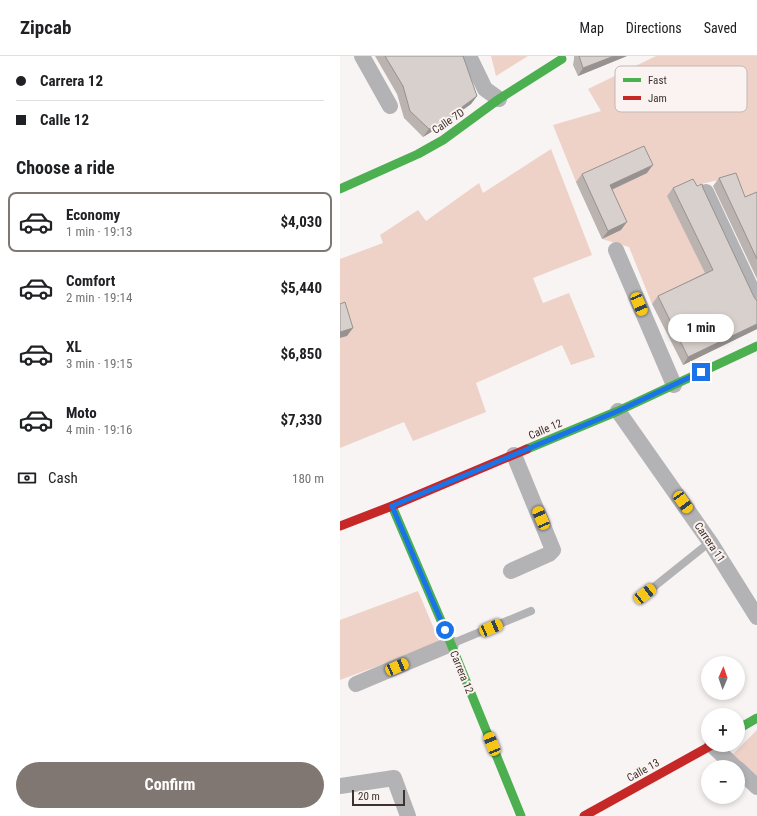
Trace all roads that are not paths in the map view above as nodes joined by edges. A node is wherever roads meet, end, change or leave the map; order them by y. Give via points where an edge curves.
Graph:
1 (362, 56) edge
2 (469, 56) edge
3 (562, 59) dead end
4 (499, 99) junction
5 (390, 106) dead end
6 (340, 190) edge
7 (706, 192) edge
8 (616, 250) dead end
9 (757, 302) edge
10 (757, 346) edge
11 (674, 385) junction
12 (618, 411) junction
13 (514, 455) junction
14 (392, 506) junction
15 (340, 526) edge
16 (710, 542) junction
17 (511, 571) dead end
18 (645, 594) dead end
19 (531, 611) dead end
20 (757, 616) edge
21 (450, 644) junction
22 (356, 684) dead end
23 (757, 718) edge
24 (745, 725) edge
25 (701, 751) edge
26 (719, 752) edge
27 (728, 760) edge
28 (745, 776) edge
29 (340, 786) edge
30 (757, 787) edge
31 (587, 815) edge
32 (408, 816) edge
33 (521, 816) edge

1 - 5 street
2 - 4 street via 485,88
3 - 4 street, Calle 7D
4 - 6 street, Calle 7D via 437,144
7 - 9 street
8 - 11 street
10 - 11 street, Calle 12
11 - 12 street, Calle 12
12 - 13 street, Calle 12
12 - 16 street, Carrera 11
13 - 14 street, Calle 12
13 - 17 street via 553,550
14 - 15 street, Calle 12
14 - 21 street, Carrera 12
16 - 18 lane
16 - 20 street, Carrera 11
19 - 21 lane
21 - 22 street
21 - 33 street, Carrera 12
23 - 24 street
25 - 31 street, Calle 13
26 - 27 street
28 - 30 street
29 - 32 street via 394,778

